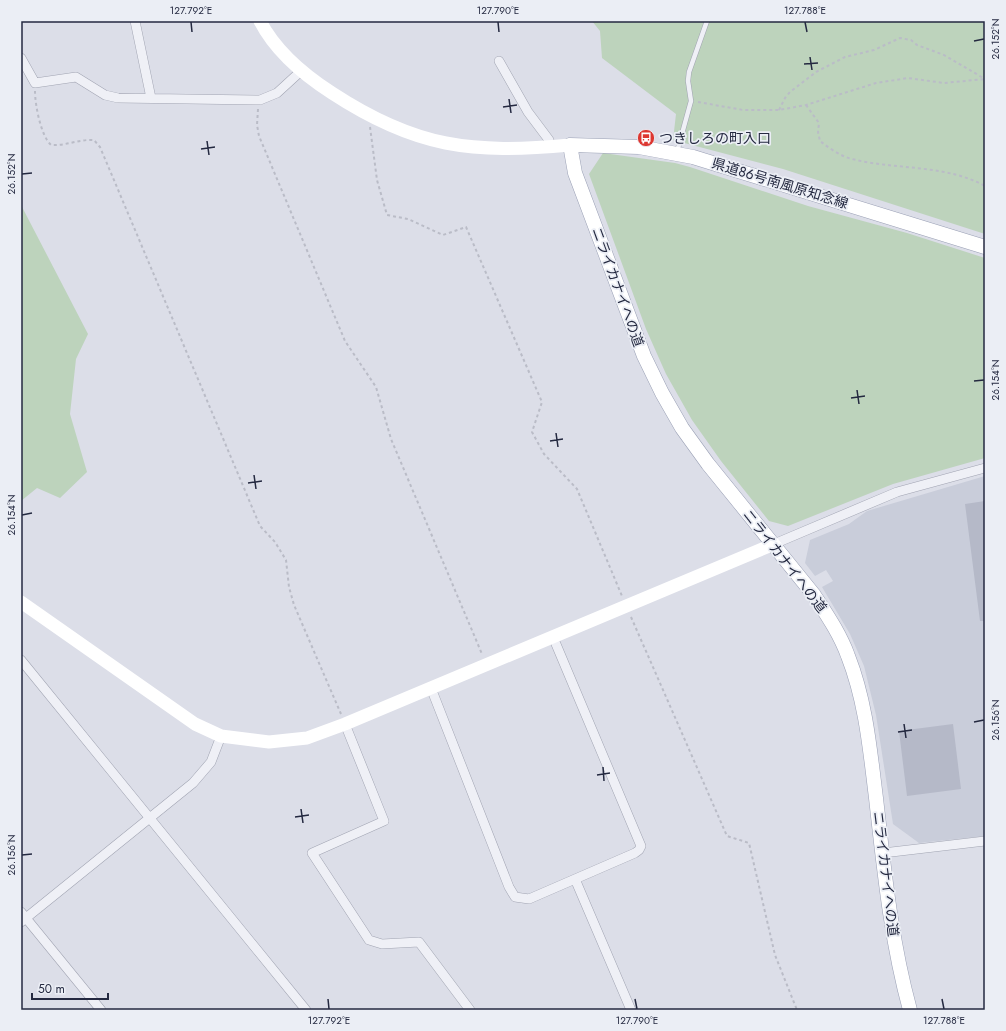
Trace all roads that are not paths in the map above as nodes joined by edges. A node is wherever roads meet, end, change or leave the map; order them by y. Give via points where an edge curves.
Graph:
1 (135, 21) edge
2 (260, 21) edge
3 (707, 21) edge
4 (21, 58) edge
5 (499, 61) dead end
6 (301, 71) junction
7 (151, 98) junction
8 (570, 145) junction
9 (551, 147) junction
10 (676, 153) junction
11 (985, 247) edge
12 (985, 468) edge
13 (774, 544) junction
14 (21, 602) edge
15 (553, 637) junction
16 (21, 660) edge
17 (431, 688) junction
18 (345, 724) junction
19 (221, 736) junction
20 (150, 818) junction
21 (985, 841) edge
22 (883, 853) junction
23 (575, 878) junction
24 (23, 918) edge
25 (101, 1010) edge
26 (306, 1010) edge
27 (470, 1010) edge
28 (632, 1010) edge
29 (910, 1010) edge

1 - 7 street
2 - 6 street via 289,61
3 - 10 lane via 689,72 691,101
4 - 7 street via 35,83 76,77 105,95 118,98
5 - 9 street
6 - 7 street via 277,93 260,100
6 - 9 street via 368,115 414,136 446,144 487,149
8 - 9 street
8 - 10 main road, 県道86号南風原知念線 via 639,147
8 - 13 main road, ニライカナイへの道 via 576,173 644,356 662,393 682,428 708,464
10 - 11 main road, 県道86号南風原知念線
12 - 13 street via 897,492
13 - 15 street
13 - 22 main road, ニライカナイへの道 via 828,616 845,649 854,674 869,739
14 - 19 street via 167,706 195,724
15 - 17 street
15 - 23 street via 640,842 639,850
16 - 20 street
17 - 18 street
17 - 23 street via 515,897 529,899
18 - 19 street via 307,738 269,742
18 - 27 street via 384,821 312,853 369,940 382,944 419,942
19 - 20 street via 211,762 193,783
20 - 24 street
20 - 26 street
21 - 22 street
22 - 29 main road, ニライカナイへの道 via 901,977
23 - 28 street
24 - 25 street

